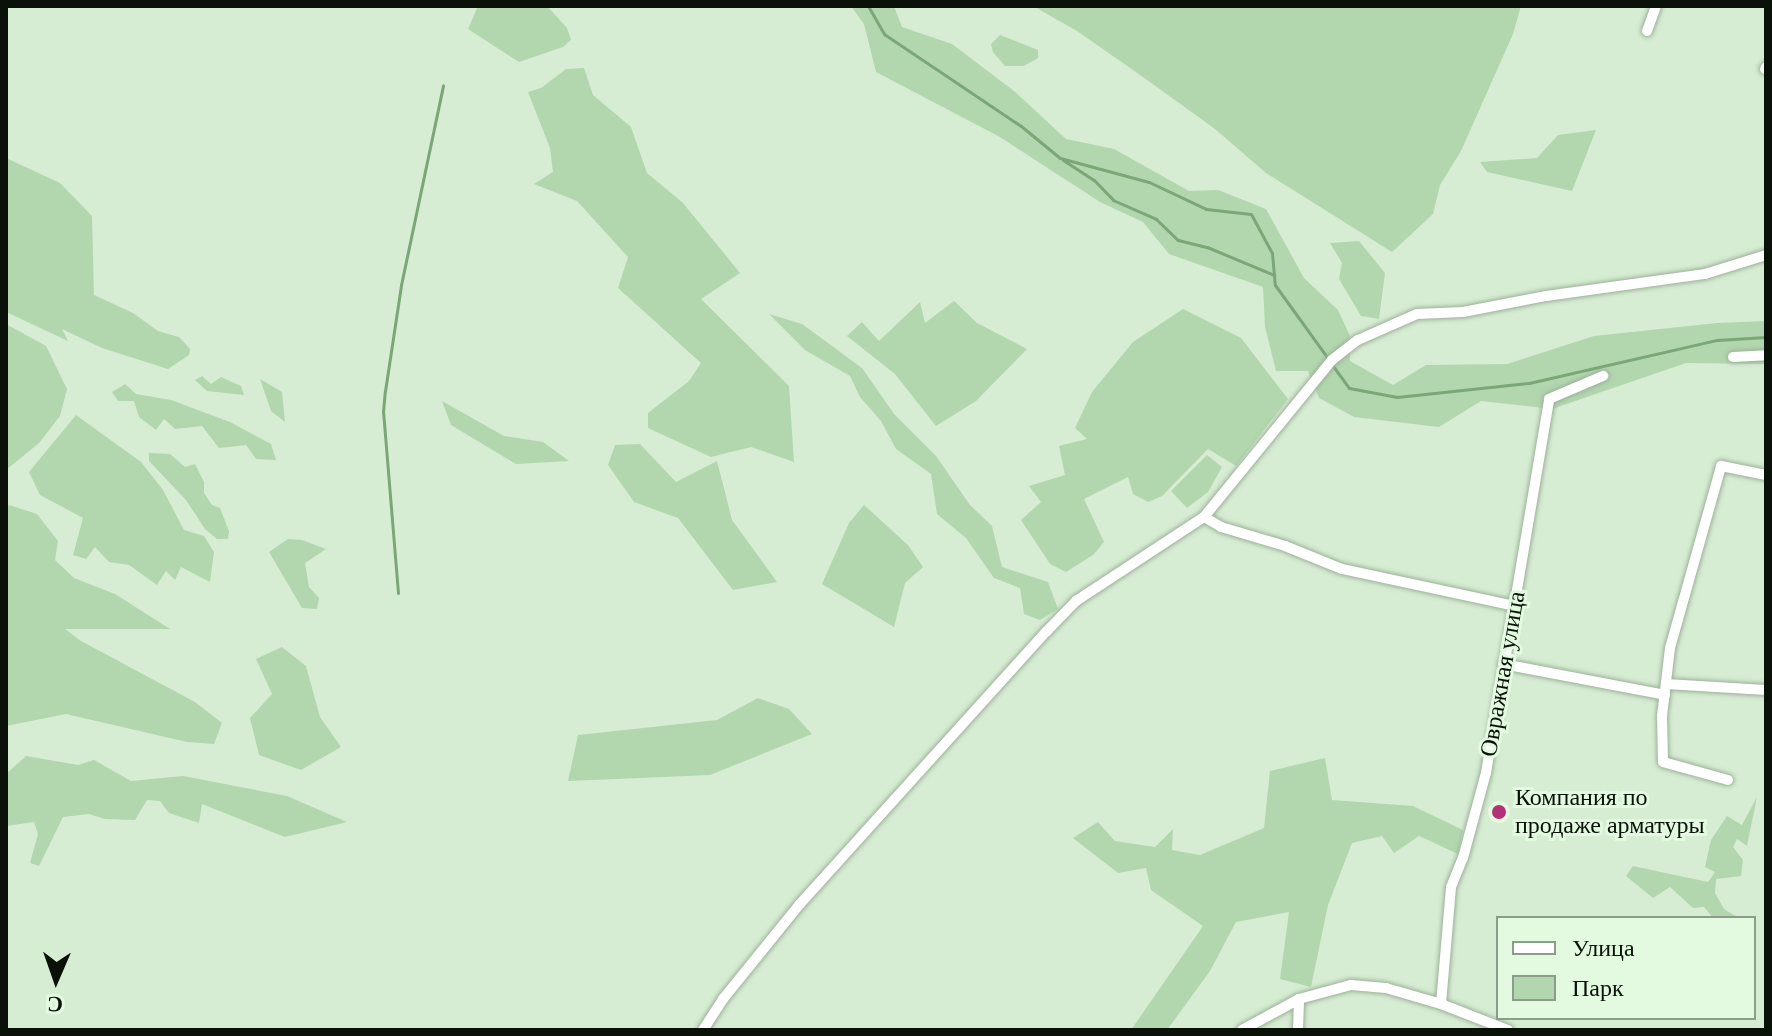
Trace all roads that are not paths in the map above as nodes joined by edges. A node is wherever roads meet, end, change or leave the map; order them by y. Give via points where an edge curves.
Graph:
1 (1656, 6) edge
2 (1647, 31) dead end
3 (1766, 255) edge
4 (1766, 355) edge
5 (1733, 357) dead end
6 (1603, 376) dead end
7 (1766, 475) edge
8 (1204, 517) junction
9 (1514, 606) junction
10 (1503, 664) junction
11 (1665, 690) junction
12 (1766, 690) edge
13 (1728, 780) dead end
14 (1299, 999) junction
15 (1441, 1004) junction
16 (1502, 1029) edge
17 (703, 1030) edge
18 (1242, 1030) edge
19 (1298, 1030) edge

1 - 2 street
3 - 8 street via 1705,274 1463,312 1417,314 1358,340 1330,363
4 - 5 street
6 - 9 street, Овражная улица via 1549,399
7 - 11 street via 1721,466 1670,648
8 - 9 street via 1342,569
8 - 17 street via 1076,601 800,904
9 - 10 street, Овражная улица
10 - 11 street
10 - 15 street, Овражная улица via 1486,773 1451,887
11 - 12 street
11 - 13 street via 1663,762
14 - 15 street via 1351,985 1386,988
14 - 18 street
14 - 19 street
15 - 16 street

